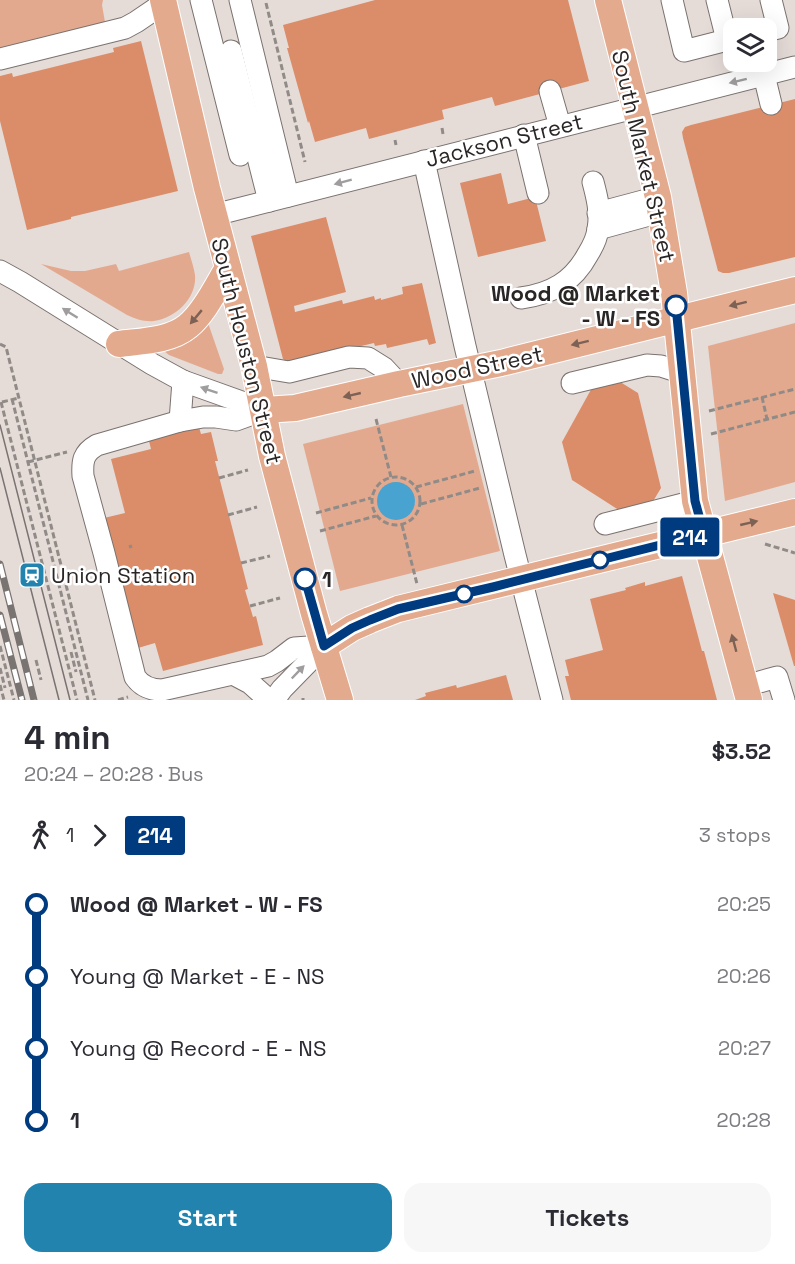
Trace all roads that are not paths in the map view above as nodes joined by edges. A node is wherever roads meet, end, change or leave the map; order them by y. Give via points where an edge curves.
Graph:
1 (201, 0) edge
2 (240, 0) edge
3 (608, 0) edge
4 (672, 0) edge
5 (717, 0) edge
6 (771, 0) edge
7 (166, 1) edge
8 (723, 18) edge
9 (776, 18) edge
10 (723, 41) edge
11 (231, 51) dead end
12 (0, 59) edge
13 (795, 67) edge
14 (764, 75) junction
15 (550, 92) dead end
16 (771, 104) dead end
17 (635, 107) junction
18 (560, 126) junction
19 (524, 135) junction
20 (240, 155) dead end
21 (424, 161) junction
22 (593, 182) dead end
23 (538, 193) dead end
24 (278, 198) junction
25 (659, 205) junction
26 (214, 215) junction
27 (598, 221) junction
28 (228, 268) junction
29 (0, 270) edge
30 (795, 290) edge
31 (520, 298) dead end
32 (677, 319) junction
33 (119, 344) junction
34 (254, 366) junction
35 (471, 369) junction
36 (683, 373) junction
37 (183, 381) junction
38 (572, 383) dead end
39 (399, 384) junction
40 (264, 410) junction
41 (180, 421) junction
42 (695, 501) junction
43 (794, 514) edge
44 (605, 524) dead end
45 (704, 534) junction
46 (521, 580) junction
47 (324, 646) junction
48 (233, 674) junction
49 (747, 693) edge
50 (269, 700) edge
51 (274, 700) edge
52 (340, 700) edge
53 (552, 700) edge
54 (784, 700) edge

1 - 20 street
2 - 24 street
3 - 17 main road, South Market Street
4 - 10 street via 684,51
5 - 8 street
6 - 9 street
7 - 12 street via 125,28
7 - 26 main road, South Houston Street
11 - 24 street
13 - 14 street, Jackson Street
14 - 16 street
14 -> 17 street, Jackson Street
15 - 18 street
17 - 18 street, Jackson Street
17 - 25 main road, South Market Street
18 - 19 street, Jackson Street
19 - 21 street, Jackson Street
19 - 23 street
21 -> 24 street, Jackson Street
21 - 35 street
22 - 27 street
24 - 26 street, Jackson Street
25 - 27 street
25 - 32 main road, South Market Street
26 - 28 main road, South Houston Street
27 - 31 street via 594,244 575,274 550,291
28 -> 33 main road via 188,326 168,336
28 - 34 main road, South Houston Street
33 -> 29 street
30 -> 32 main road, Wood Street
32 -> 35 main road, Wood Street
32 - 36 main road, South Market Street
33 - 37 street
34 - 39 street via 289,372 348,357 368,358
34 - 40 main road, South Houston Street
35 - 39 main road, Wood Street
35 - 46 street
36 - 38 street via 647,365
36 - 42 main road, South Market Street
40 -> 37 street
37 - 41 street
39 -> 40 main road, Wood Street via 295,408
40 - 41 street via 236,420 203,417
40 - 47 main road, South Houston Street via 272,456
41 - 48 street via 89,449 82,466 83,477 140,684 162,690
42 - 44 street
42 - 45 main road, South Market Street
45 -> 43 main road
45 - 46 main road
49 -> 45 main road, South Market Street
46 - 47 main road via 398,609 352,628
46 - 53 street
47 - 48 street via 294,648 268,666
51 -> 47 street
47 - 52 main road, South Houston Street
48 - 50 street
49 - 54 street via 777,677

